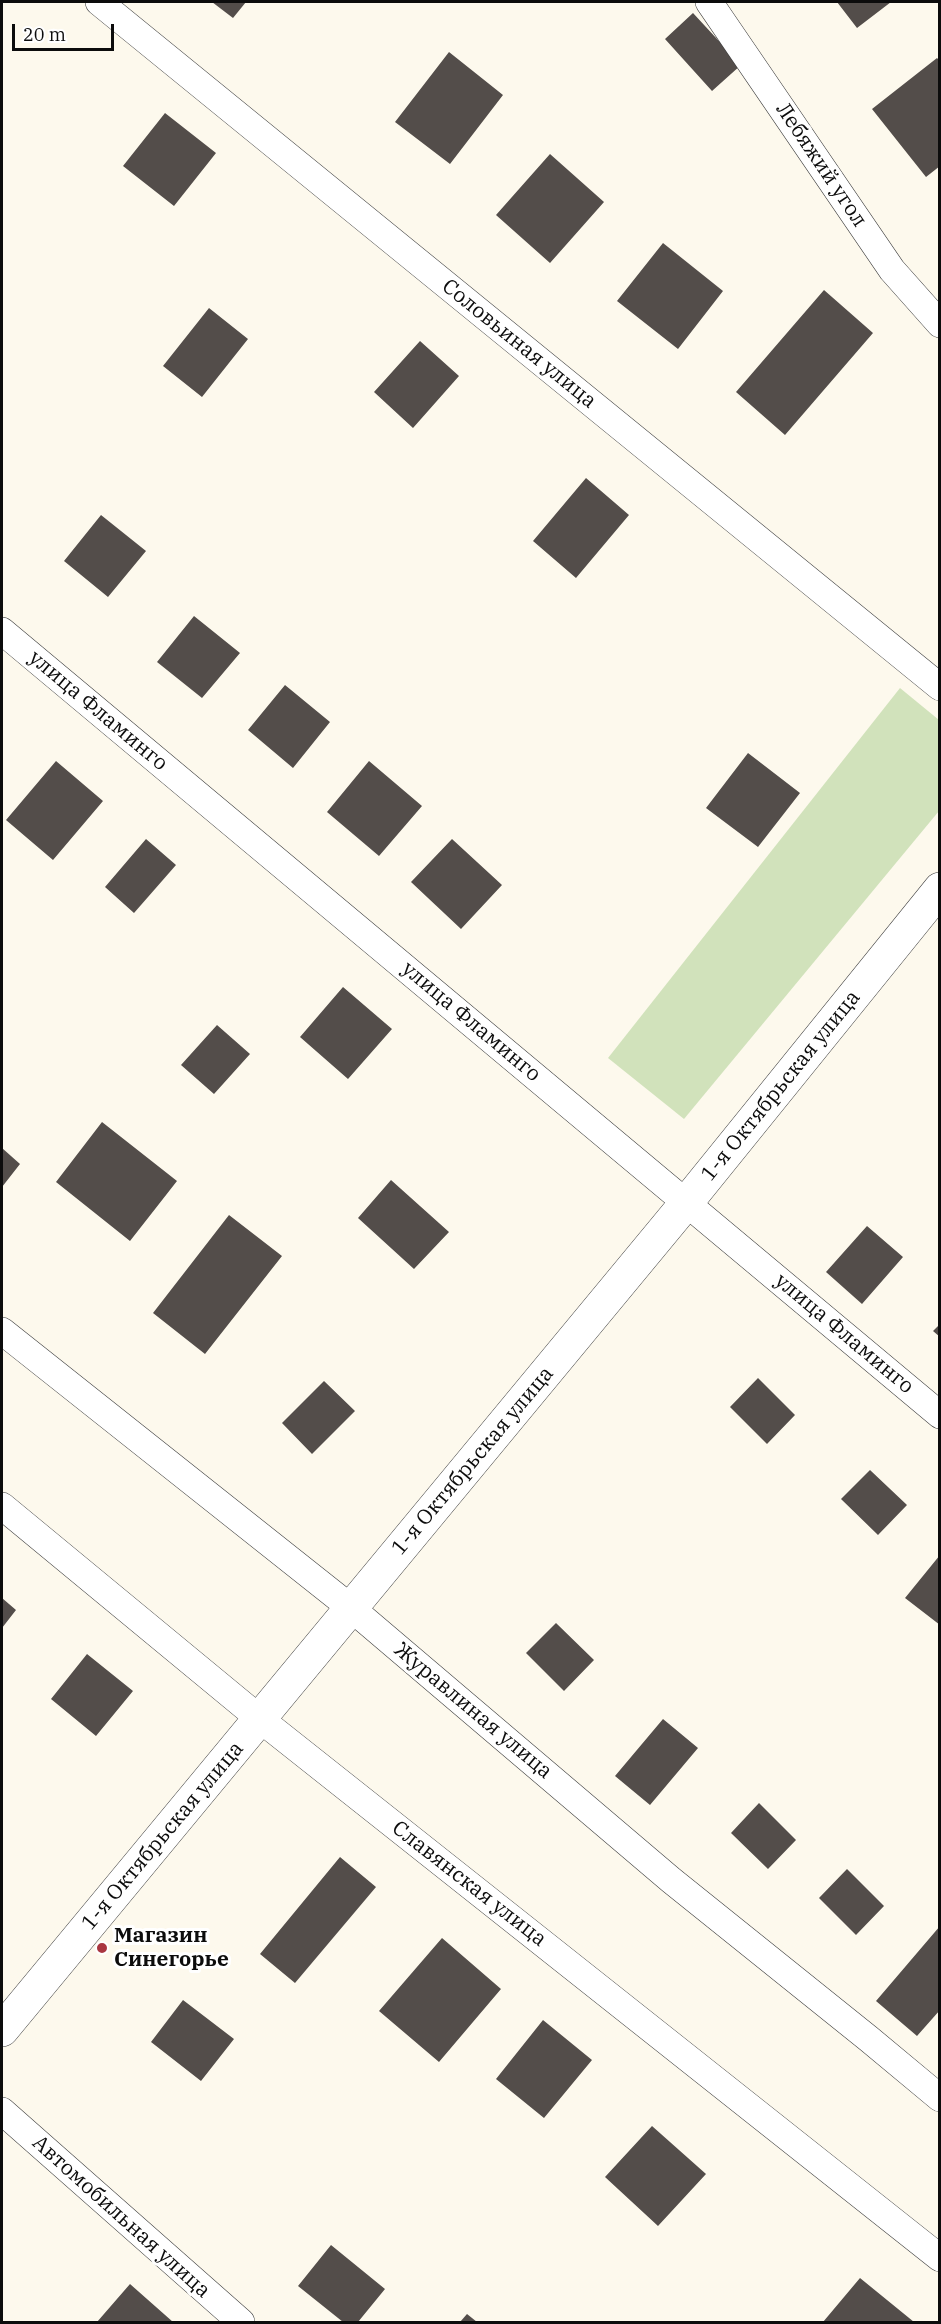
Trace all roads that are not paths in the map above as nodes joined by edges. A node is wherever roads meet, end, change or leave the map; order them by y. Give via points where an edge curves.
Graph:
1 (99, 2) edge
2 (709, 2) edge
3 (939, 324) edge
4 (2, 631) edge
5 (939, 687) edge
6 (939, 889) edge
7 (687, 1203) junction
8 (2, 1330) edge
9 (939, 1415) edge
10 (2, 1506) edge
11 (351, 1608) junction
12 (260, 1719) junction
13 (2, 2031) edge
14 (939, 2098) edge
15 (2, 2111) edge
16 (939, 2258) edge
17 (241, 2322) edge

1 - 5 street, Соловьиная улица
2 - 3 street, Лебяжий угол via 892,270
4 - 7 street, улица Фламинго
6 - 7 street, 1-я Октябрьская улица
7 - 9 street, улица Фламинго
7 - 11 street, 1-я Октябрьская улица
8 - 11 street, Журавлиная улица
10 - 12 street, Славянская улица
11 - 12 street, 1-я Октябрьская улица
11 - 14 street, Журавлиная улица via 671,1880
12 - 13 street, 1-я Октябрьская улица
12 - 16 street, Славянская улица
15 - 17 street, Автомобильная улица

